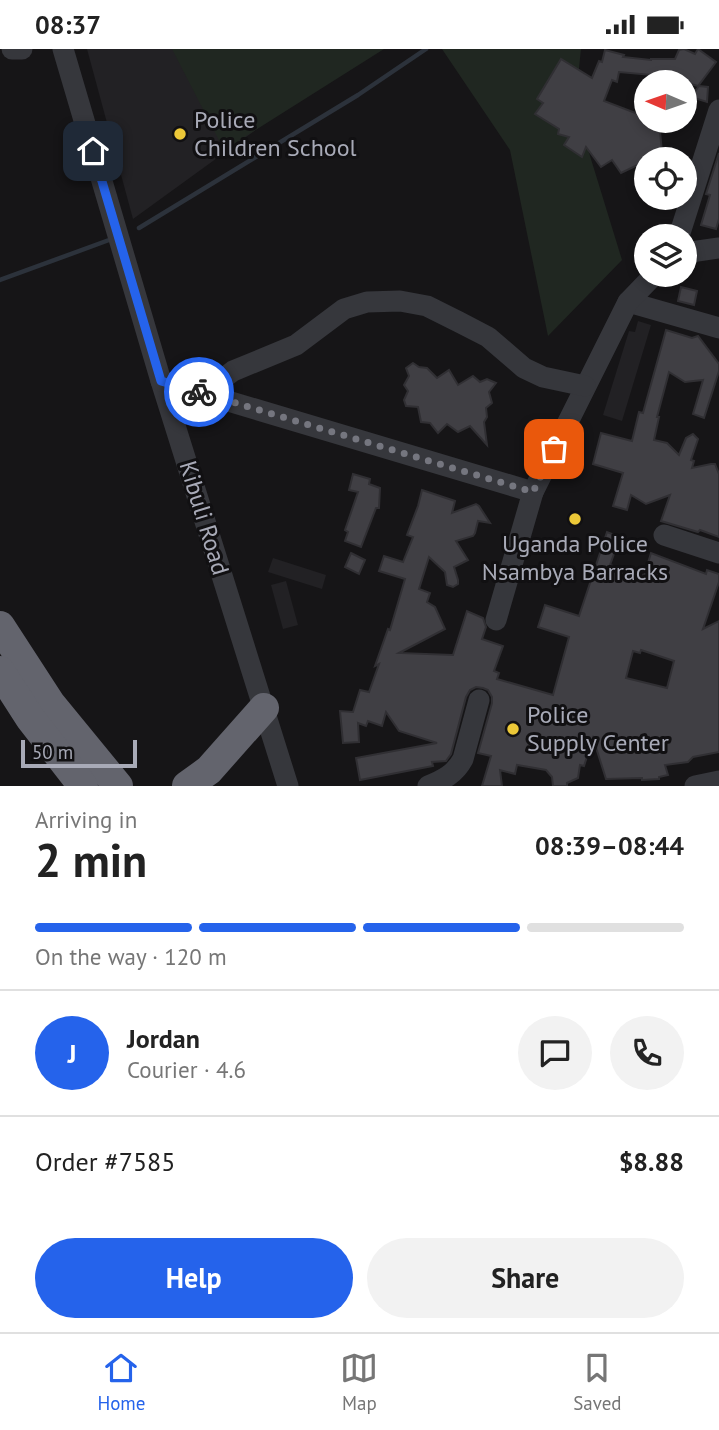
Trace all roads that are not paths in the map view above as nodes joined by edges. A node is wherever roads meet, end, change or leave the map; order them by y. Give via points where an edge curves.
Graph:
1 (12, 49) edge
2 (19, 49) edge
3 (63, 49) edge
4 (719, 110) edge
5 (683, 224) edge
6 (719, 248) edge
7 (697, 251) edge
8 (642, 287) edge
9 (628, 302) junction
10 (719, 328) edge
11 (161, 381) junction
12 (585, 386) junction
13 (203, 394) junction
14 (533, 492) junction
15 (664, 535) dead end
16 (719, 552) edge
17 (496, 620) dead end
18 (0, 626) edge
19 (0, 671) edge
20 (479, 700) dead end
21 (266, 716) junction
22 (719, 781) edge
23 (83, 786) edge
24 (117, 786) edge
25 (187, 786) edge
26 (218, 786) edge
27 (288, 786) edge
28 (428, 786) edge
29 (695, 786) edge

1 - 2 street
3 - 11 street, Kibuli Road
4 - 5 street
6 - 7 street
8 - 9 street
9 - 10 street
9 - 12 street
11 - 13 street
11 - 21 street, Kibuli Road
12 - 13 street via 524,368 488,337 427,306 400,301 367,302 344,309 296,345 233,371
12 - 14 street
13 - 14 street
14 - 17 street
15 - 16 street
18 - 24 highway via 50,703
19 - 23 highway
20 - 28 street via 459,767
21 - 25 highway
21 - 26 highway
21 - 27 street, Kibuli Road
22 - 29 street

